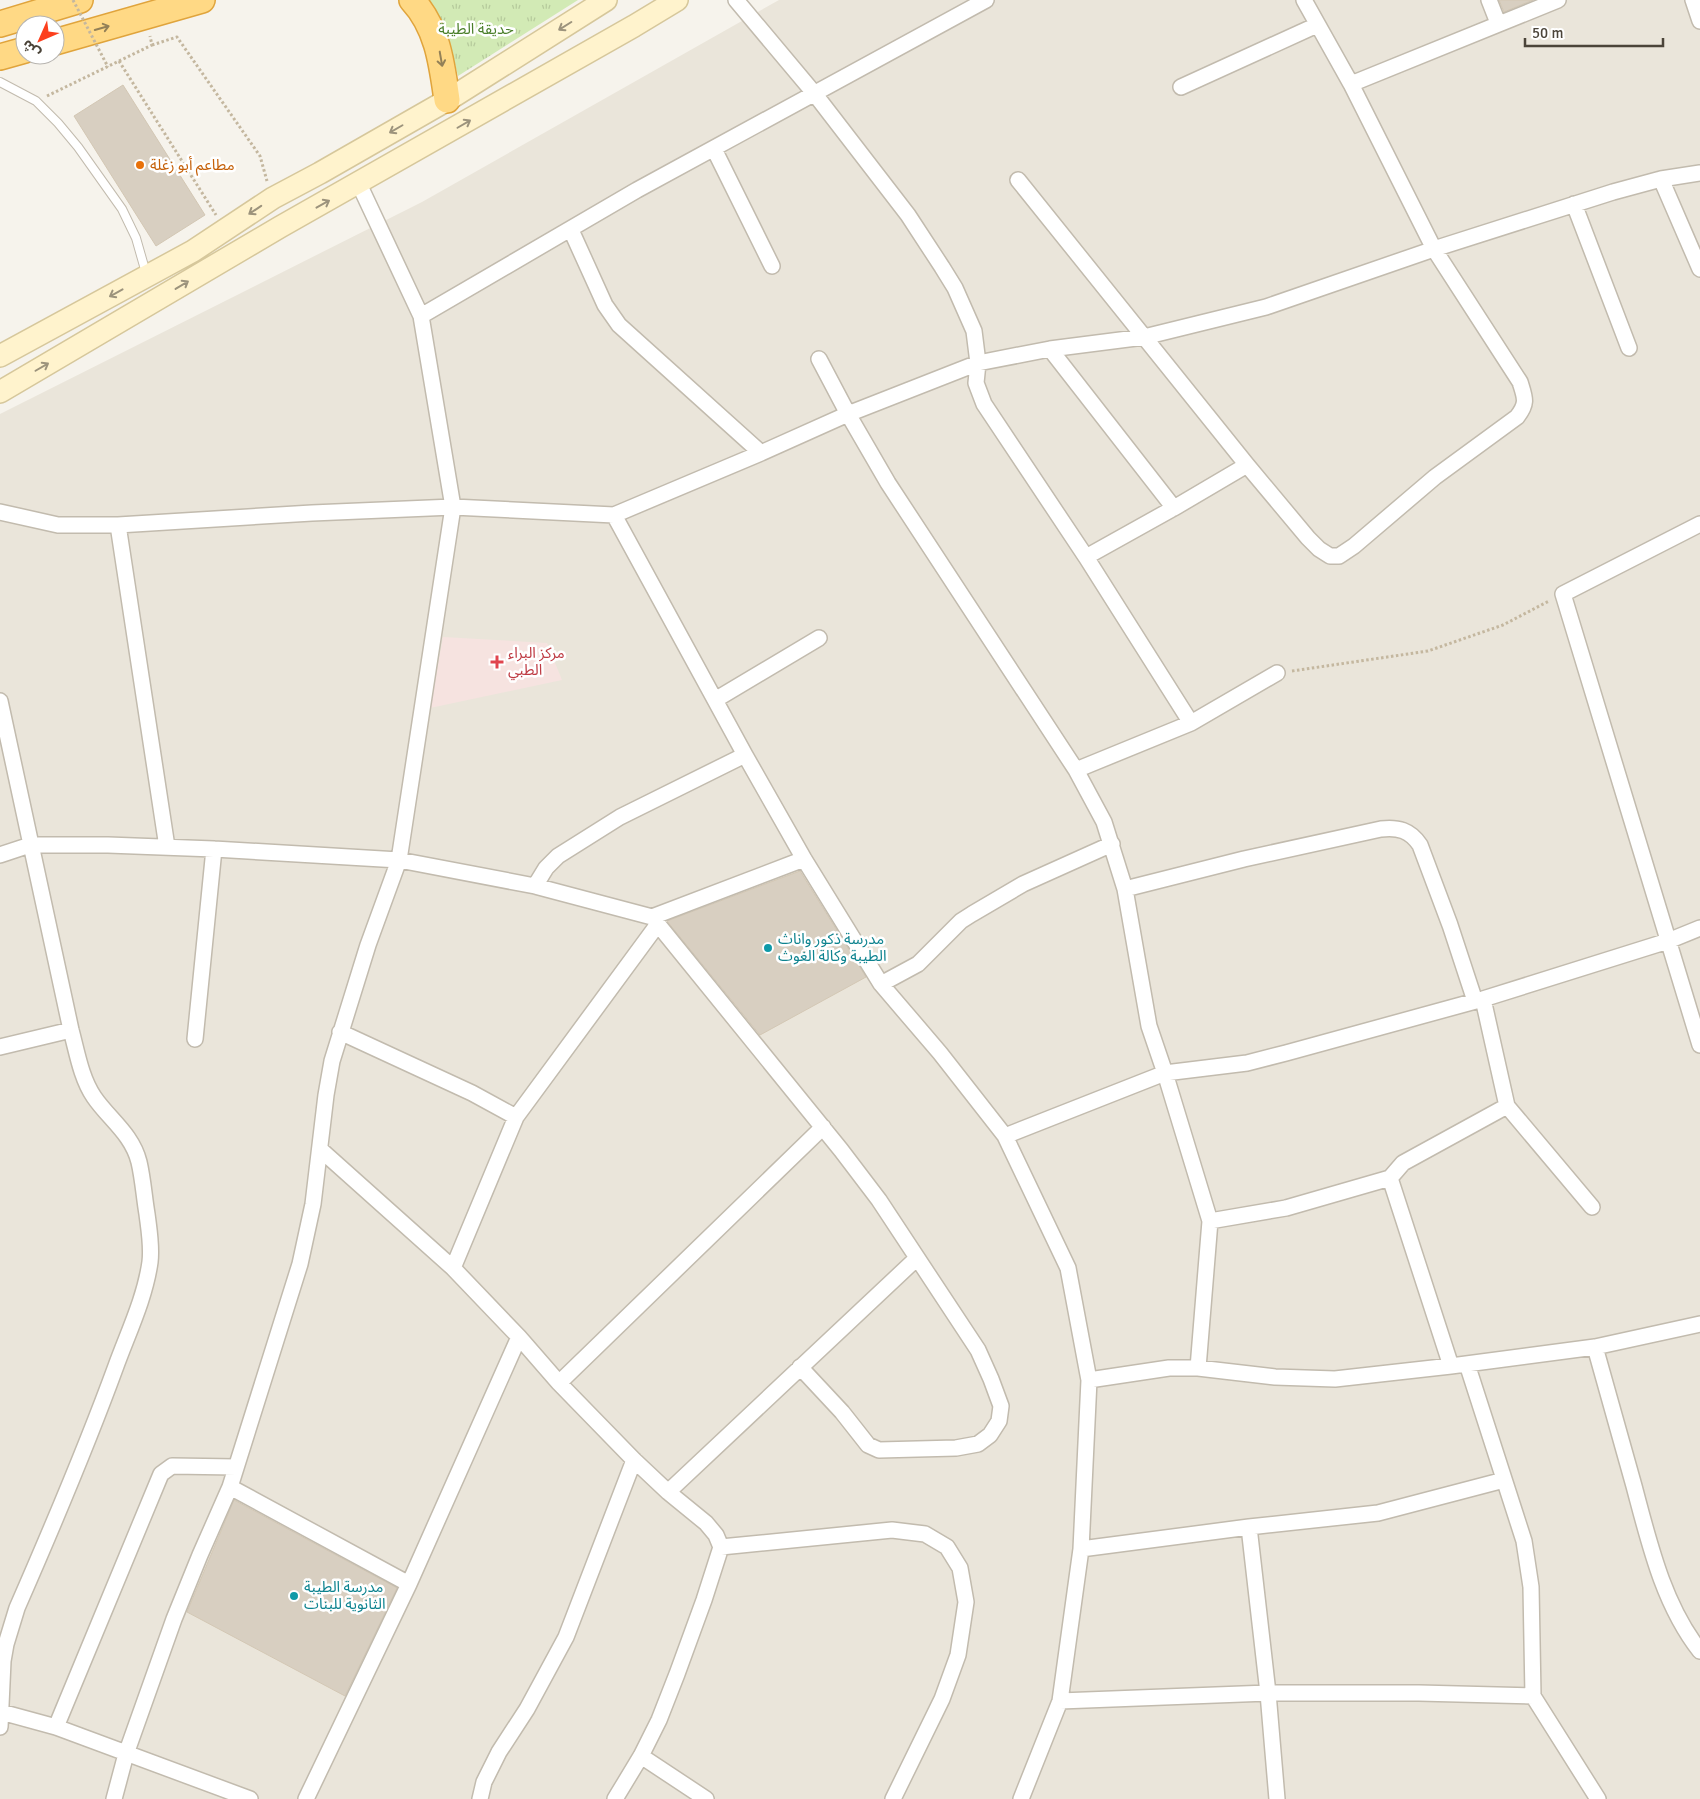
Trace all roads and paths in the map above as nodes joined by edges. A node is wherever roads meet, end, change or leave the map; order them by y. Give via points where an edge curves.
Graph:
1 (73, 0) edge
2 (80, 0) edge
3 (202, 0) edge
4 (412, 0) edge
5 (606, 0) edge
6 (677, 0) edge
7 (736, 0) edge
8 (986, 0) edge
9 (1304, 0) edge
10 (1489, 0) edge
11 (1558, 0) edge
12 (1693, 0) edge
13 (145, 16) junction
14 (1700, 21) edge
15 (1498, 23) junction
16 (0, 24) edge
17 (1317, 25) junction
18 (65, 39) edge
19 (152, 45) junction
20 (15, 53) edge
21 (0, 57) edge
22 (119, 61) junction
23 (108, 67) junction
24 (0, 82) edge
25 (1351, 84) junction
26 (1181, 87) dead end
27 (814, 93) junction
28 (447, 100) junction
29 (36, 101) junction
30 (714, 149) junction
31 (1700, 173) edge
32 (1661, 179) junction
33 (1018, 180) dead end
34 (359, 184) junction
35 (273, 198) junction
36 (1574, 204) junction
37 (225, 230) junction
38 (571, 230) junction
39 (1434, 249) junction
40 (772, 266) dead end
41 (1700, 269) edge
42 (146, 276) junction
43 (421, 316) junction
44 (1144, 337) junction
45 (1628, 348) dead end
46 (1050, 349) junction
47 (0, 356) edge
48 (819, 359) dead end
49 (978, 363) junction
50 (0, 392) edge
51 (848, 414) junction
52 (761, 453) junction
53 (1247, 465) junction
54 (453, 507) junction
55 (1174, 508) junction
56 (0, 512) edge
57 (614, 515) junction
58 (118, 524) junction
59 (1700, 524) edge
60 (1086, 557) junction
61 (1563, 594) junction
62 (819, 638) dead end
63 (1277, 673) joint
64 (715, 700) junction
65 (0, 701) edge
66 (1190, 723) junction
67 (745, 755) junction
68 (1076, 770) junction
69 (1112, 844) junction
70 (30, 845) junction
71 (167, 847) junction
72 (214, 849) junction
73 (0, 854) edge
74 (804, 859) junction
75 (399, 860) junction
76 (535, 886) junction
77 (1125, 889) junction
78 (655, 920) junction
79 (1700, 928) edge
80 (1668, 942) junction
81 (881, 984) junction
82 (1479, 1000) junction
83 (71, 1030) junction
84 (340, 1032) junction
85 (194, 1039) dead end
86 (1700, 1045) edge
87 (0, 1048) edge
88 (1165, 1073) junction
89 (1507, 1106) junction
90 (516, 1117) junction
91 (823, 1127) junction
92 (1005, 1136) junction
93 (321, 1150) junction
94 (1390, 1178) junction
95 (1592, 1207) dead end
96 (1210, 1222) junction
97 (917, 1258) junction
98 (453, 1268) junction
99 (1700, 1324) edge
100 (520, 1337) junction
101 (1595, 1347) junction
102 (1467, 1364) junction
103 (1451, 1366) junction
104 (800, 1367) junction
105 (1198, 1368) junction
106 (1089, 1380) junction
107 (559, 1383) junction
108 (634, 1460) junction
109 (236, 1467) junction
110 (1504, 1480) junction
111 (230, 1487) junction
112 (668, 1492) junction
113 (1250, 1527) junction
114 (721, 1547) junction
115 (1082, 1549) junction
116 (409, 1584) junction
117 (1700, 1651) edge
118 (1268, 1693) junction
119 (1533, 1696) junction
120 (1060, 1701) junction
121 (1, 1712) junction
122 (0, 1727) edge
123 (56, 1727) junction
124 (126, 1754) junction
125 (642, 1756) junction
126 (114, 1799) edge
127 (250, 1799) edge
128 (306, 1799) edge
129 (480, 1799) edge
130 (615, 1799) edge
131 (706, 1799) edge
132 (893, 1799) edge
133 (1021, 1799) edge
134 (1277, 1799) edge
135 (1598, 1799) edge

1 - 23 path, bridge
2 - 16 highway
3 - 13 highway
4 -> 28 highway via 438,47
5 -> 28 main road
34 -> 6 main road
7 - 27 street
8 - 27 street
9 - 17 street
10 - 15 street
11 - 15 street
12 - 14 street
18 -> 13 highway
13 - 19 path
15 - 25 street
17 - 25 street
17 - 26 street
19 - 22 path
19 - 35 path via 178,37 260,156
20 - 21 highway
22 - 23 path
22 - 37 path
23 - 29 path
24 - 29 lane
25 - 39 street
27 - 30 street
27 - 49 street via 908,215 942,267 970,320
28 -> 35 main road
29 - 42 lane via 58,122 122,209 136,238
30 - 38 street
30 - 40 street
31 - 32 street
32 - 36 street
32 - 41 street
33 - 44 street
34 - 43 street
50 -> 34 main road
35 -> 37 main road
36 - 39 street
36 - 45 street
37 - 42 main road
38 - 43 street
38 - 52 street via 605,304 619,324
39 - 44 street via 1266,307
39 - 53 street via 1520,382 1524,407 1517,417 1339,556 1330,556 1319,550
42 -> 47 main road
43 - 54 street
44 - 46 street
44 - 53 street
46 - 49 street
46 - 55 street
48 - 51 street
49 - 51 street
49 - 60 street via 976,383 984,404
51 - 52 street
51 - 68 street via 888,484
52 - 57 street
53 - 55 street
54 - 57 street
54 - 58 street
54 - 75 street
55 - 60 street
56 - 58 street via 58,525
57 - 64 street
58 - 71 street
59 - 61 street
60 - 66 street
61 - 63 path via 1503,625 1428,651
61 - 80 street
62 - 64 street
63 - 66 street
64 - 67 street
65 - 70 street
66 - 68 street
67 - 74 street
67 - 76 street via 620,817 558,856
68 - 69 street
69 - 77 street
69 - 81 street via 1023,884 972,914 918,964
70 - 71 street
70 - 73 street
70 - 83 street
71 - 72 street
72 - 75 street
72 - 85 street
74 - 78 street
74 - 81 street
75 - 76 street
75 - 84 street
76 - 78 street
77 - 82 street via 1381,829 1400,829 1408,832 1420,845
77 - 88 street via 1149,1026
78 - 90 street
78 - 91 street
79 - 80 street
80 - 82 street
80 - 86 street
81 - 92 street
82 - 88 street via 1247,1063
82 - 89 street
83 - 87 street
83 - 121 street via 90,1089 134,1146 151,1247 150,1264 105,1397 15,1615 3,1661
84 - 90 street
84 - 93 street via 326,1095
88 - 92 street
88 - 96 street
89 - 94 street via 1403,1164
89 - 95 street
90 - 98 street
91 - 97 street via 879,1200
91 - 107 street
92 - 106 street via 1068,1268
93 - 98 street
93 - 109 street via 300,1264
94 - 96 street via 1286,1208
94 - 103 street
96 - 105 street
97 - 104 street
97 - 104 street via 978,1350 991,1379 1001,1406 999,1421 990,1435 978,1444 956,1448 879,1450 868,1445
98 - 100 street
99 - 101 street
100 - 107 street
100 - 116 street
101 - 102 street
101 - 117 street via 1655,1558 1682,1625
102 - 103 street
102 - 110 street
103 - 105 street via 1335,1379 1275,1377
104 - 112 street
105 - 106 street via 1169,1368
106 - 115 street
107 - 108 street
108 - 112 street
108 - 129 street via 566,1637 499,1752 484,1782
109 - 111 street
109 - 123 street via 172,1466 162,1474
110 - 113 street via 1378,1513
110 - 119 street via 1524,1541 1529,1569
111 - 116 street
111 - 124 street via 179,1607
112 - 114 street via 706,1523
113 - 115 street
113 - 118 street
114 - 125 street via 677,1674
114 - 132 street via 892,1530 925,1534 947,1547 960,1568 966,1602 958,1655 942,1699
115 - 120 street
116 - 128 street
118 - 119 street
118 - 120 street
118 - 134 street
119 - 135 street
120 - 133 street
121 - 122 street
121 - 123 street
123 - 124 street
124 - 126 street
124 - 127 street
125 - 130 street
125 - 131 street

